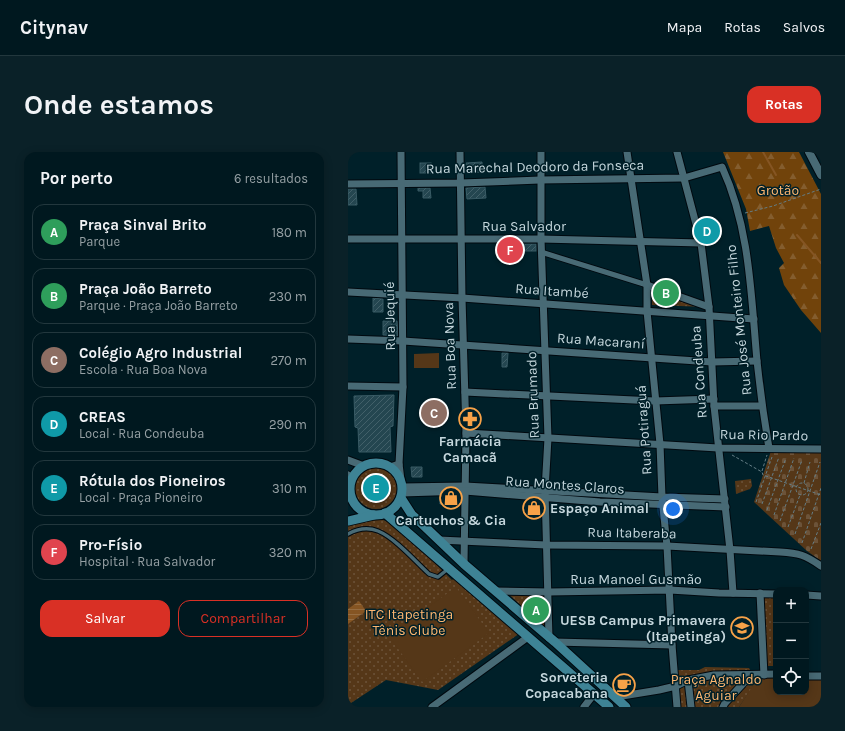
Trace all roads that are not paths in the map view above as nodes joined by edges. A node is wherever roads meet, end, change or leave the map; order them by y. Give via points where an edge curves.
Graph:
1 (401, 152) edge
2 (460, 152) edge
3 (541, 152) edge
4 (627, 152) edge
5 (677, 152) edge
6 (809, 152) edge
7 (722, 168) joint
8 (821, 175) edge
9 (631, 178) junction
10 (684, 178) junction
11 (540, 180) junction
12 (401, 182) junction
13 (460, 183) junction
14 (348, 184) edge
15 (348, 239) edge
16 (401, 239) junction
17 (461, 239) junction
18 (541, 239) junction
19 (640, 241) junction
20 (701, 243) junction
21 (541, 252) junction
22 (647, 285) junction
23 (348, 292) edge
24 (403, 295) junction
25 (462, 298) junction
26 (543, 304) junction
27 (709, 307) junction
28 (647, 312) junction
29 (708, 315) junction
30 (754, 319) junction
31 (348, 339) edge
32 (403, 341) junction
33 (464, 345) junction
34 (544, 350) junction
35 (652, 357) junction
36 (757, 361) junction
37 (712, 362) junction
38 (348, 386) edge
39 (403, 387) junction
40 (465, 392) junction
41 (546, 396) junction
42 (655, 401) junction
43 (714, 402) junction
44 (762, 406) junction
45 (466, 433) junction
46 (548, 438) junction
47 (660, 444) junction
48 (718, 448) junction
49 (769, 448) junction
50 (821, 449) edge
51 (348, 460) edge
52 (364, 466) junction
53 (395, 466) junction
54 (350, 482) edge
55 (465, 488) junction
56 (401, 490) junction
57 (545, 493) junction
58 (662, 501) junction
59 (725, 503) junction
60 (351, 506) edge
61 (381, 514) junction
62 (348, 520) edge
63 (348, 534) edge
64 (439, 540) junction
65 (465, 540) junction
66 (546, 545) junction
67 (667, 546) junction
68 (730, 550) junction
69 (464, 564) junction
70 (821, 566) edge
71 (448, 568) junction
72 (670, 590) junction
73 (495, 591) junction
74 (549, 592) junction
75 (733, 593) junction
76 (760, 593) junction
77 (773, 594) edge
78 (809, 595) edge
79 (821, 596) edge
80 (528, 637) junction
81 (552, 640) junction
82 (672, 644) junction
83 (773, 674) edge
84 (751, 675) junction
85 (764, 675) junction
86 (809, 676) edge
87 (821, 676) edge
88 (688, 680) junction
89 (676, 686) junction
90 (594, 694) junction
91 (616, 697) junction
92 (432, 707) edge
93 (584, 707) edge
94 (610, 707) edge
95 (618, 707) edge
96 (626, 707) edge
97 (676, 707) edge
98 (691, 707) edge
99 (723, 707) edge

1 - 12 street, Rua Jequié
2 - 13 street, Rua Boa Nova
3 - 11 street, Rua Brumado
4 - 9 street, Rua Potiraguá
5 - 10 street, Rua Condeuba
6 - 8 street
7 - 10 street, Rua Marechal Deodoro da Fonseca
7 - 30 street, Rua José Monteiro Filho via 739,215 747,255
9 - 10 street, Rua Marechal Deodoro da Fonseca
9 - 11 street, Rua Marechal Deodoro da Fonseca
9 - 19 street, Rua Potiraguá
10 - 20 street, Rua Condeuba
11 - 13 street, Rua Marechal Deodoro da Fonseca
11 - 18 street, Rua Brumado
12 - 13 street, Rua Marechal Deodoro da Fonseca
12 - 14 street, Rua Marechal Deodoro da Fonseca
12 - 16 street, Rua Jequié
13 - 17 street, Rua Boa Nova
15 - 16 street, Rua Salvador
16 - 17 street, Rua Salvador
16 - 24 street, Rua Jequié
17 - 18 street, Rua Salvador
17 - 25 street, Rua Boa Nova
18 - 19 street, Rua Salvador
18 - 21 street, Rua Brumado
19 - 20 street, Rua Salvador
19 - 22 street, Rua Potiraguá
20 - 27 street, Rua Condeuba
21 - 22 street
21 - 26 street, Rua Brumado
22 - 27 street
22 - 28 street, Rua Potiraguá
23 - 24 street, Rua Itambé
24 - 25 street, Rua Itambé
24 - 32 street, Rua Jequié
25 - 26 street, Rua Itambé
25 - 33 street, Rua Boa Nova
26 - 28 street, Rua Itambé
26 - 34 street, Rua Brumado
27 - 29 street, Rua Condeuba
28 - 29 street, Rua Itambé
28 - 35 street, Rua Potiraguá
29 - 30 street, Rua Itambé
29 - 37 street, Rua Condeuba
30 - 36 street, Rua José Monteiro Filho
31 - 32 street, Rua Macaraní
32 - 33 street, Rua Macaraní
32 - 39 street, Rua Jequié
33 - 34 street, Rua Macaraní
33 - 40 street, Rua Boa Nova
34 - 35 street, Rua Macaraní
34 - 41 street, Rua Brumado
35 - 37 street, Rua Macaraní
35 - 42 street, Rua Potiraguá
36 - 37 street, Rua Macaraní
36 - 44 street, Rua José Monteiro Filho
37 - 43 street, Rua Condeuba
38 - 39 street
39 - 53 street, Rua Jequié
40 - 41 street
40 - 45 street, Rua Boa Nova
41 - 42 street
41 - 46 street, Rua Brumado
42 - 43 street
42 - 47 street, Rua Potiraguá
43 - 44 street
43 - 48 street, Rua Condeuba
44 - 49 street, Rua José Monteiro Filho
45 - 46 street, Rua Rio Pardo
45 - 55 street, Rua Boa Nova
46 - 47 street, Rua Rio Pardo
46 - 57 street, Rua Brumado
47 - 48 street, Rua Rio Pardo
47 - 58 street, Rua Potiraguá
48 - 49 street, Rua Rio Pardo
48 - 59 street, Rua Condeuba
49 - 50 street, Rua Rio Pardo
51 - 52 street
52 - 53 main road
52 - 54 main road
53 - 56 main road
54 - 60 main road
55 - 56 street, Rua Montes Claros
55 - 57 street, Rua Montes Claros
55 - 65 street, Rua Boa Nova
56 - 61 main road via 396,505 390,511
56 - 64 main road via 412,515
57 - 58 street, Rua Montes Claros
57 - 66 street, Rua Brumado
58 - 59 street, Rua Montes Claros
58 - 67 street, Rua Potiraguá
59 - 68 street, Rua Condeuba
60 - 61 main road via 369,514
61 - 62 main road
61 - 71 main road
63 - 71 lane via 360,529 378,530 429,574 438,577
64 - 65 street, Rua Itaberaba
64 - 69 main road
65 - 66 street, Rua Itaberaba
65 - 69 street, Rua Boa Nova
66 - 67 street, Rua Itaberaba
66 - 74 street, Rua Brumado
67 - 68 street, Rua Itaberaba
67 - 72 street, Rua Potiraguá
68 - 70 street, Rua Itaberaba via 798,553
68 - 75 street, Rua Condeuba
69 - 73 main road
71 - 80 main road
72 - 74 street, Rua Manoel Gusmão
72 - 75 street, Rua Manoel Gusmão
72 - 82 street, Rua Potiraguá
73 - 74 street, Rua Manoel Gusmão
73 - 81 main road
74 - 81 street, Rua Brumado
75 - 76 street, Rua Manoel Gusmão
76 - 77 street, Rua Manoel Gusmão
76 - 85 street
78 - 79 street
80 - 90 main road
80 - 92 street
81 - 82 street
81 - 91 main road
82 - 89 street, Rua Potiraguá
83 - 85 street
84 - 85 street
84 - 88 street via 714,675
84 - 99 street
86 - 87 street
88 - 89 street
88 - 98 street
89 - 91 street
89 - 97 street, Rua Potiraguá
90 - 93 street
90 - 94 main road
91 - 95 main road
91 - 96 main road

